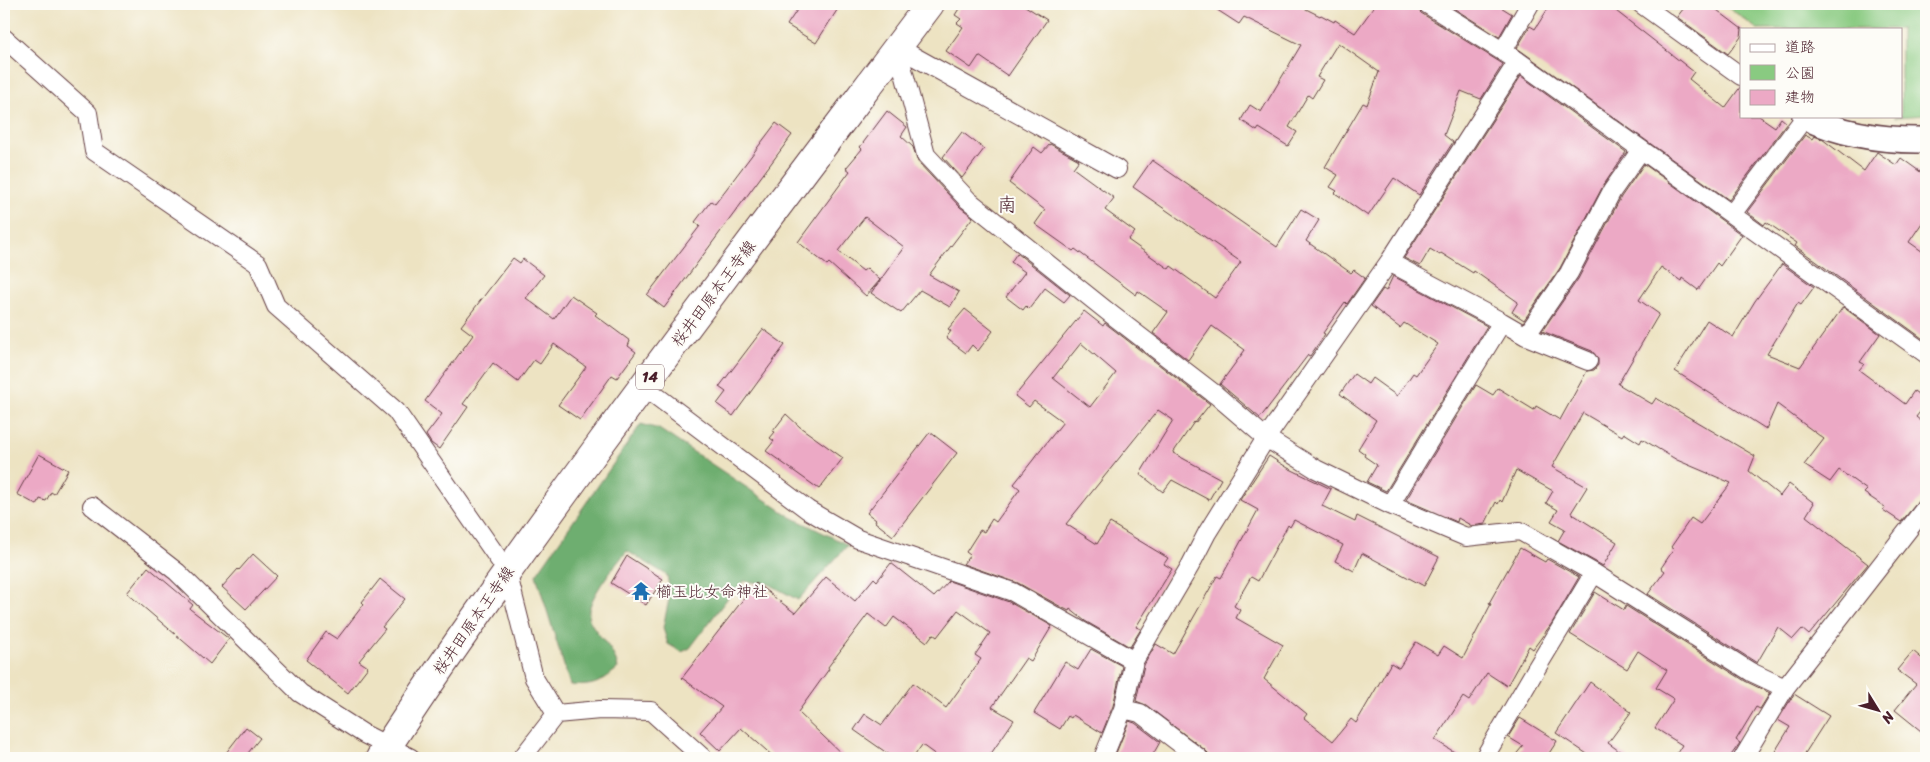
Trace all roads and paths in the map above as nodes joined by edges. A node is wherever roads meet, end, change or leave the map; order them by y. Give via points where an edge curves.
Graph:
1 (930, 4) edge
2 (1427, 4) edge
3 (1530, 4) edge
4 (1641, 4) edge
5 (4, 38) edge
6 (897, 47) junction
7 (1503, 51) junction
8 (1518, 62) junction
9 (1740, 75) edge
10 (1804, 118) edge
11 (1808, 118) edge
12 (1926, 140) edge
13 (1639, 148) junction
14 (1117, 169) dead end
15 (1732, 214) junction
16 (1389, 262) junction
17 (1502, 322) junction
18 (1526, 336) junction
19 (1926, 354) edge
20 (1588, 362) dead end
21 (643, 386) junction
22 (1266, 438) junction
23 (1390, 505) junction
24 (92, 506) dead end
25 (1926, 507) edge
26 (507, 571) junction
27 (1594, 573) junction
28 (1134, 662) junction
29 (1785, 688) junction
30 (1123, 709) junction
31 (556, 714) junction
32 (394, 754) edge
33 (522, 758) edge
34 (703, 758) edge
35 (1103, 758) edge
36 (1199, 758) edge
37 (1484, 758) edge
38 (1743, 758) edge

1 - 6 main road, 桜井田原本王寺線 / 14
2 - 7 street
3 - 7 street
4 - 9 street
5 - 26 street via 88,113 94,151 258,264 276,306 396,411
6 - 14 street
6 - 21 main road, 桜井田原本王寺線 / 14
6 - 22 street via 926,155 968,200
7 - 8 street
8 - 13 street
8 - 16 street
10 - 15 street
11 - 12 street via 1846,133
13 - 15 street
13 - 18 street via 1612,191 1569,273
15 - 19 street
16 - 17 street
16 - 22 street
17 - 18 street
17 - 23 street
18 - 20 street
21 - 26 main road, 桜井田原本王寺線 / 14
21 - 28 street via 808,510 858,539 1013,592
22 - 23 street via 1316,469
22 - 28 street via 1207,533
23 - 27 street via 1466,537 1520,531
24 - 32 street via 177,572 300,693
25 - 29 street
26 - 31 street via 534,678
26 - 32 main road, 桜井田原本王寺線 / 14 via 450,651
27 - 29 street via 1751,672
27 - 37 street
28 - 30 street
29 - 38 street
30 - 35 street
30 - 36 street via 1140,713
31 - 33 street
31 - 34 street via 600,710 651,711

